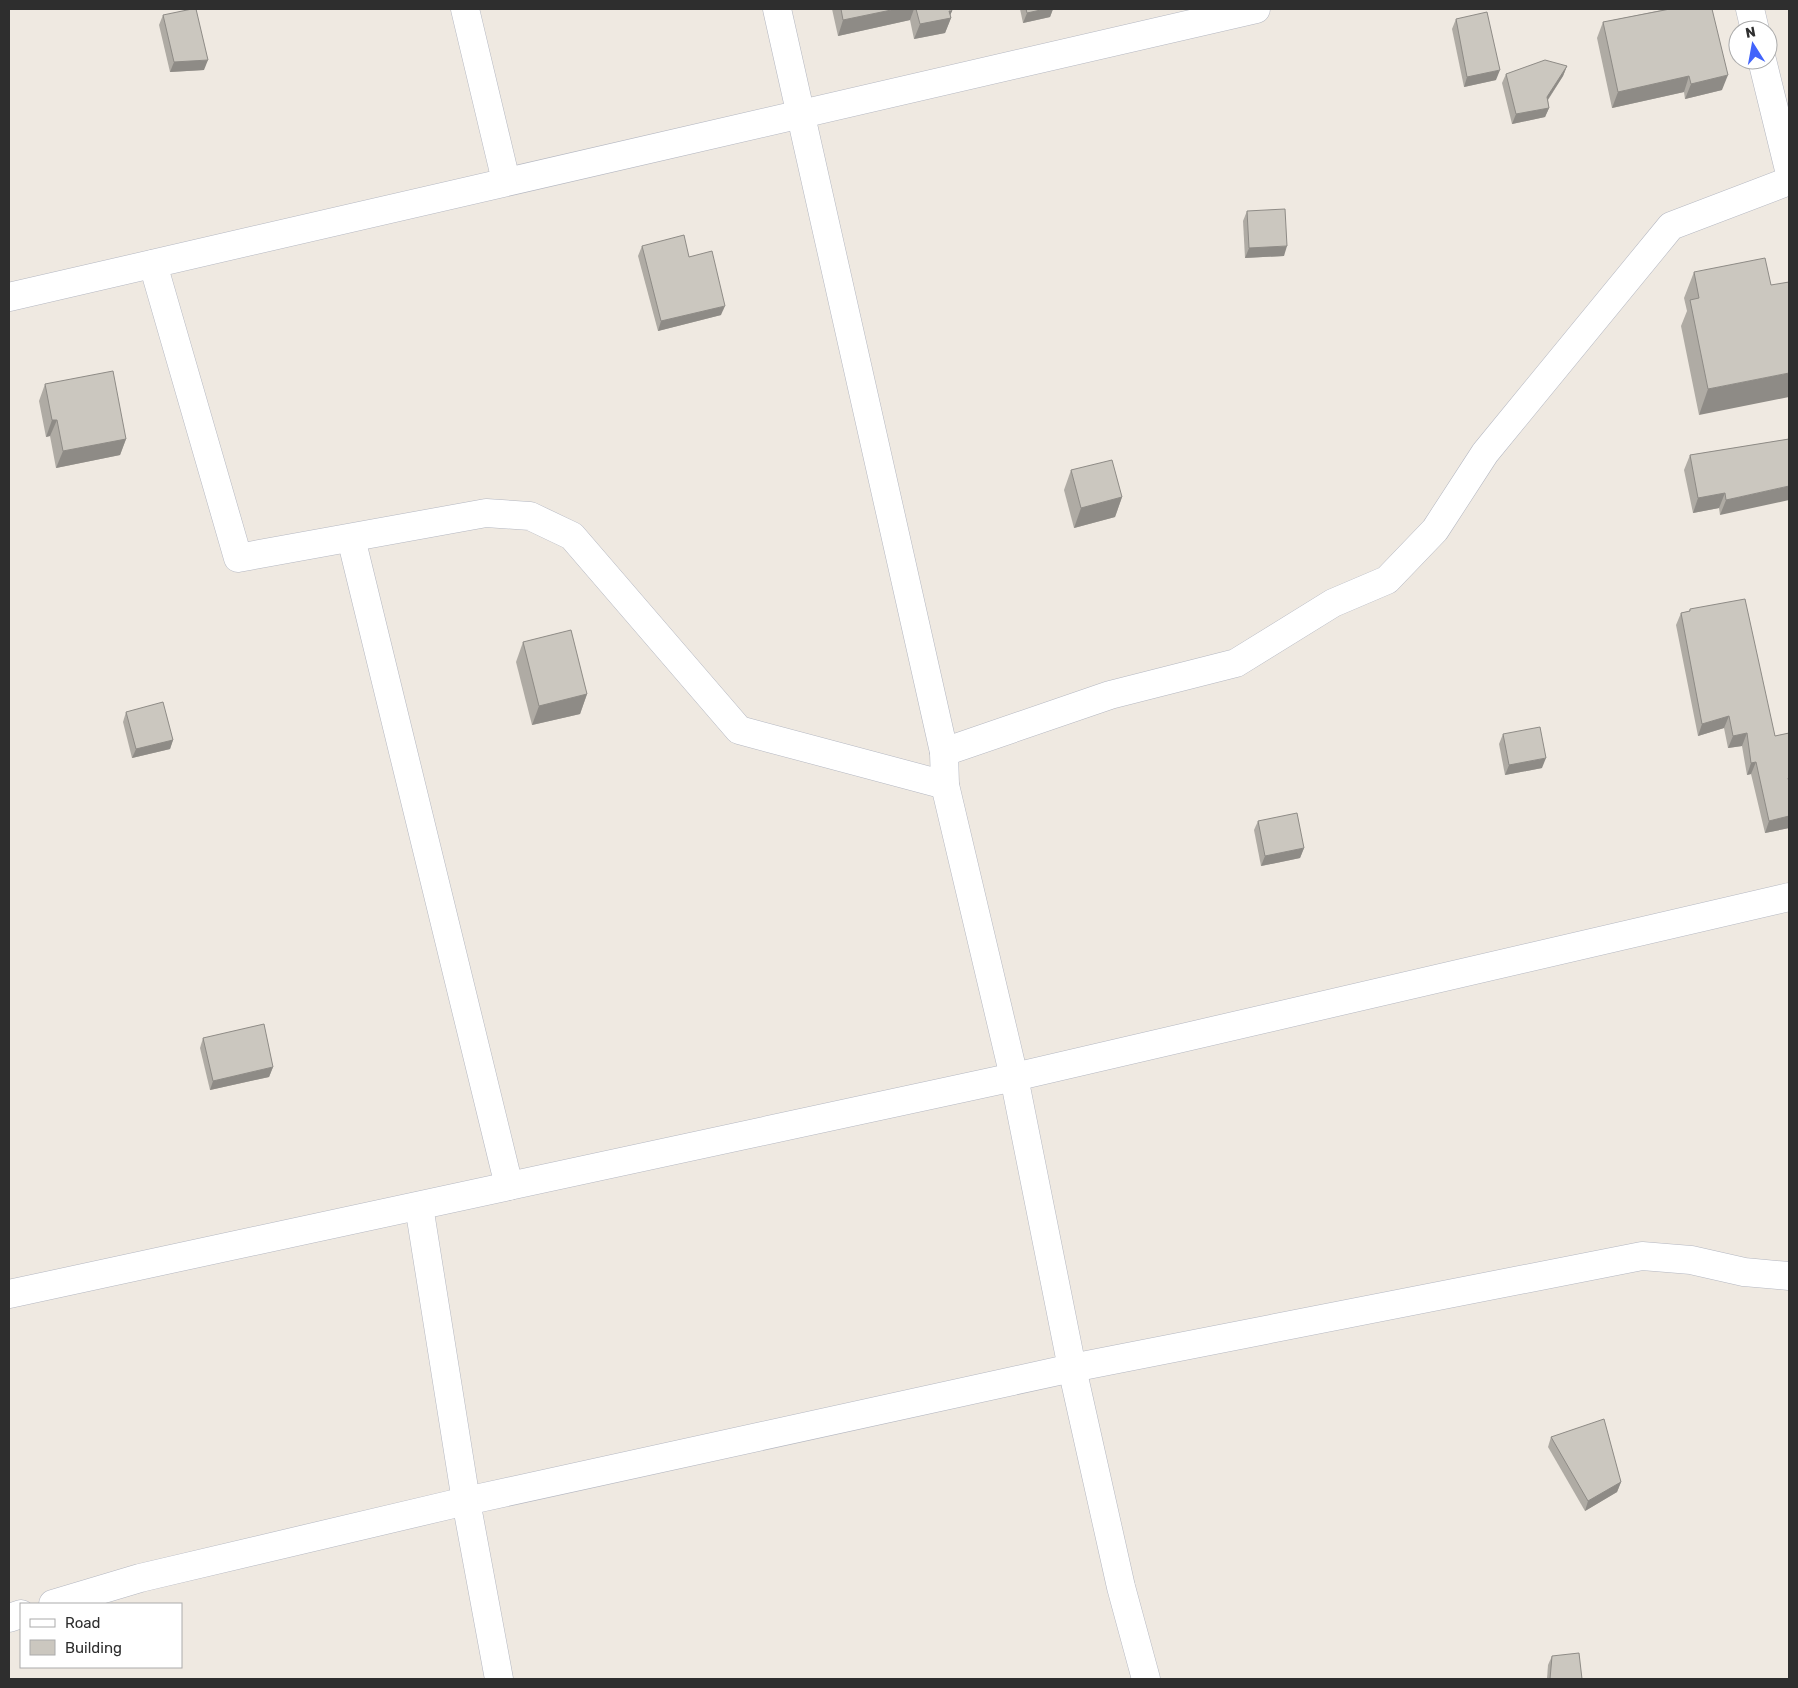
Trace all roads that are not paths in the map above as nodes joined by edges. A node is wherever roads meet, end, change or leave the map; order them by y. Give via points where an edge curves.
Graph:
1 (465, 9) edge
2 (777, 9) edge
3 (1256, 9) edge
4 (1764, 70) edge
5 (799, 114) junction
6 (1789, 170) edge
7 (1789, 181) edge
8 (506, 182) junction
9 (153, 264) junction
10 (9, 297) edge
11 (351, 538) junction
12 (944, 752) junction
13 (945, 785) junction
14 (1789, 897) edge
15 (1014, 1077) junction
16 (509, 1186) junction
17 (419, 1206) junction
18 (1789, 1276) edge
19 (9, 1294) edge
20 (1072, 1368) junction
21 (466, 1501) junction
22 (56, 1603) edge
23 (499, 1679) edge
24 (1146, 1679) edge

1 - 8 street
2 - 5 street
3 - 5 street
4 - 6 street
5 - 8 street
5 - 12 street
7 - 12 street via 1671,226 1485,453 1435,530 1387,580 1333,603 1236,662 1110,695
8 - 9 street
9 - 10 street
9 - 11 street via 238,558
11 - 13 street via 486,513 530,516 572,536 738,730
11 - 16 street
12 - 13 street
13 - 15 street
14 - 15 street
15 - 16 street
15 - 20 street
16 - 17 street
17 - 19 street
17 - 21 street
18 - 20 street via 1744,1272 1692,1260 1642,1256
20 - 21 street
20 - 24 street via 1121,1587
21 - 22 street via 140,1578
21 - 23 street

